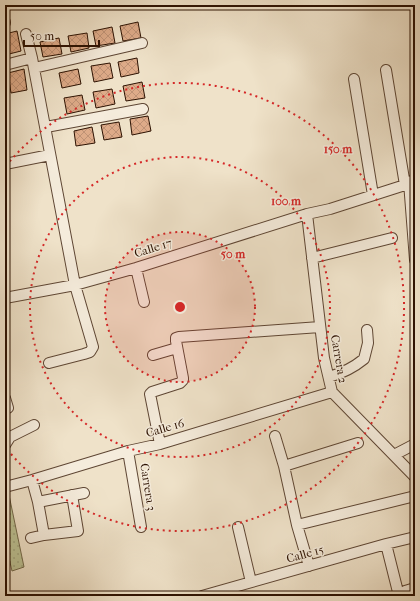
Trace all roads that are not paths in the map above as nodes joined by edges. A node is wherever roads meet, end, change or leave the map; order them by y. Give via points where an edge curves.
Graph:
1 (26, 34) dead end
2 (142, 43) dead end
3 (33, 63) junction
4 (5, 65) edge
5 (386, 70) dead end
6 (354, 79) dead end
7 (143, 109) dead end
8 (46, 127) junction
9 (51, 159) junction
10 (5, 164) edge
11 (410, 182) edge
12 (373, 195) junction
13 (307, 214) junction
14 (392, 238) dead end
15 (312, 258) junction
16 (415, 260) edge
17 (136, 268) junction
18 (75, 285) junction
19 (5, 298) edge
20 (144, 302) dead end
21 (320, 327) junction
22 (367, 330) dead end
23 (177, 348) junction
24 (153, 356) dead end
25 (49, 363) dead end
26 (329, 377) junction
27 (332, 392) junction
28 (5, 398) edge
29 (8, 408) dead end
30 (34, 425) dead end
31 (275, 436) dead end
32 (358, 442) dead end
33 (160, 444) junction
34 (415, 444) edge
35 (5, 445) edge
36 (128, 451) junction
37 (394, 455) junction
38 (284, 466) junction
39 (415, 476) edge
40 (32, 480) junction
41 (5, 487) edge
42 (84, 493) dead end
43 (72, 495) junction
44 (411, 497) dead end
45 (38, 502) junction
46 (297, 525) junction
47 (141, 527) dead end
48 (238, 527) dead end
49 (44, 535) junction
50 (415, 537) edge
51 (31, 538) dead end
52 (386, 544) junction
53 (309, 566) junction
54 (251, 582) junction
55 (406, 592) edge
56 (202, 596) edge

1 - 3 street
2 - 3 street
3 - 4 street
3 - 8 street
5 - 11 street
6 - 12 street
7 - 8 street
8 - 9 street
9 - 10 street
9 - 18 street
11 - 12 street, Calle 17
11 - 16 street
12 - 13 street, Calle 17
13 - 15 street, Carrera 2
13 - 17 street, Calle 17
14 - 15 street
15 - 21 street, Carrera 2
17 - 18 street, Calle 17
17 - 20 street
18 - 19 street, Calle 17
18 - 25 street via 93,347 90,352
21 - 23 street via 179,337 176,338
21 - 26 street, Carrera 2
22 - 26 street via 368,343 364,359 352,368
23 - 24 street
23 - 33 street via 183,380 150,394
26 - 27 street, Carrera 2
27 - 33 street, Calle 16
27 - 37 street, Carrera 2
28 - 29 street
30 - 35 street via 10,437
31 - 38 street
32 - 38 street
33 - 36 street, Calle 16
34 - 37 street
36 - 40 street, Calle 16
36 - 47 street, Carrera 3
37 - 39 street, Carrera 2
38 - 46 street
40 - 41 street, Calle 16
40 - 45 street
42 - 43 street
43 - 45 street
43 - 49 street via 78,531
44 - 46 street
45 - 49 street
46 - 53 street
48 - 54 street
49 - 51 street
50 - 52 street, Calle 15
52 - 53 street, Calle 15
52 - 55 street
53 - 54 street, Calle 15
54 - 56 street, Calle 15

